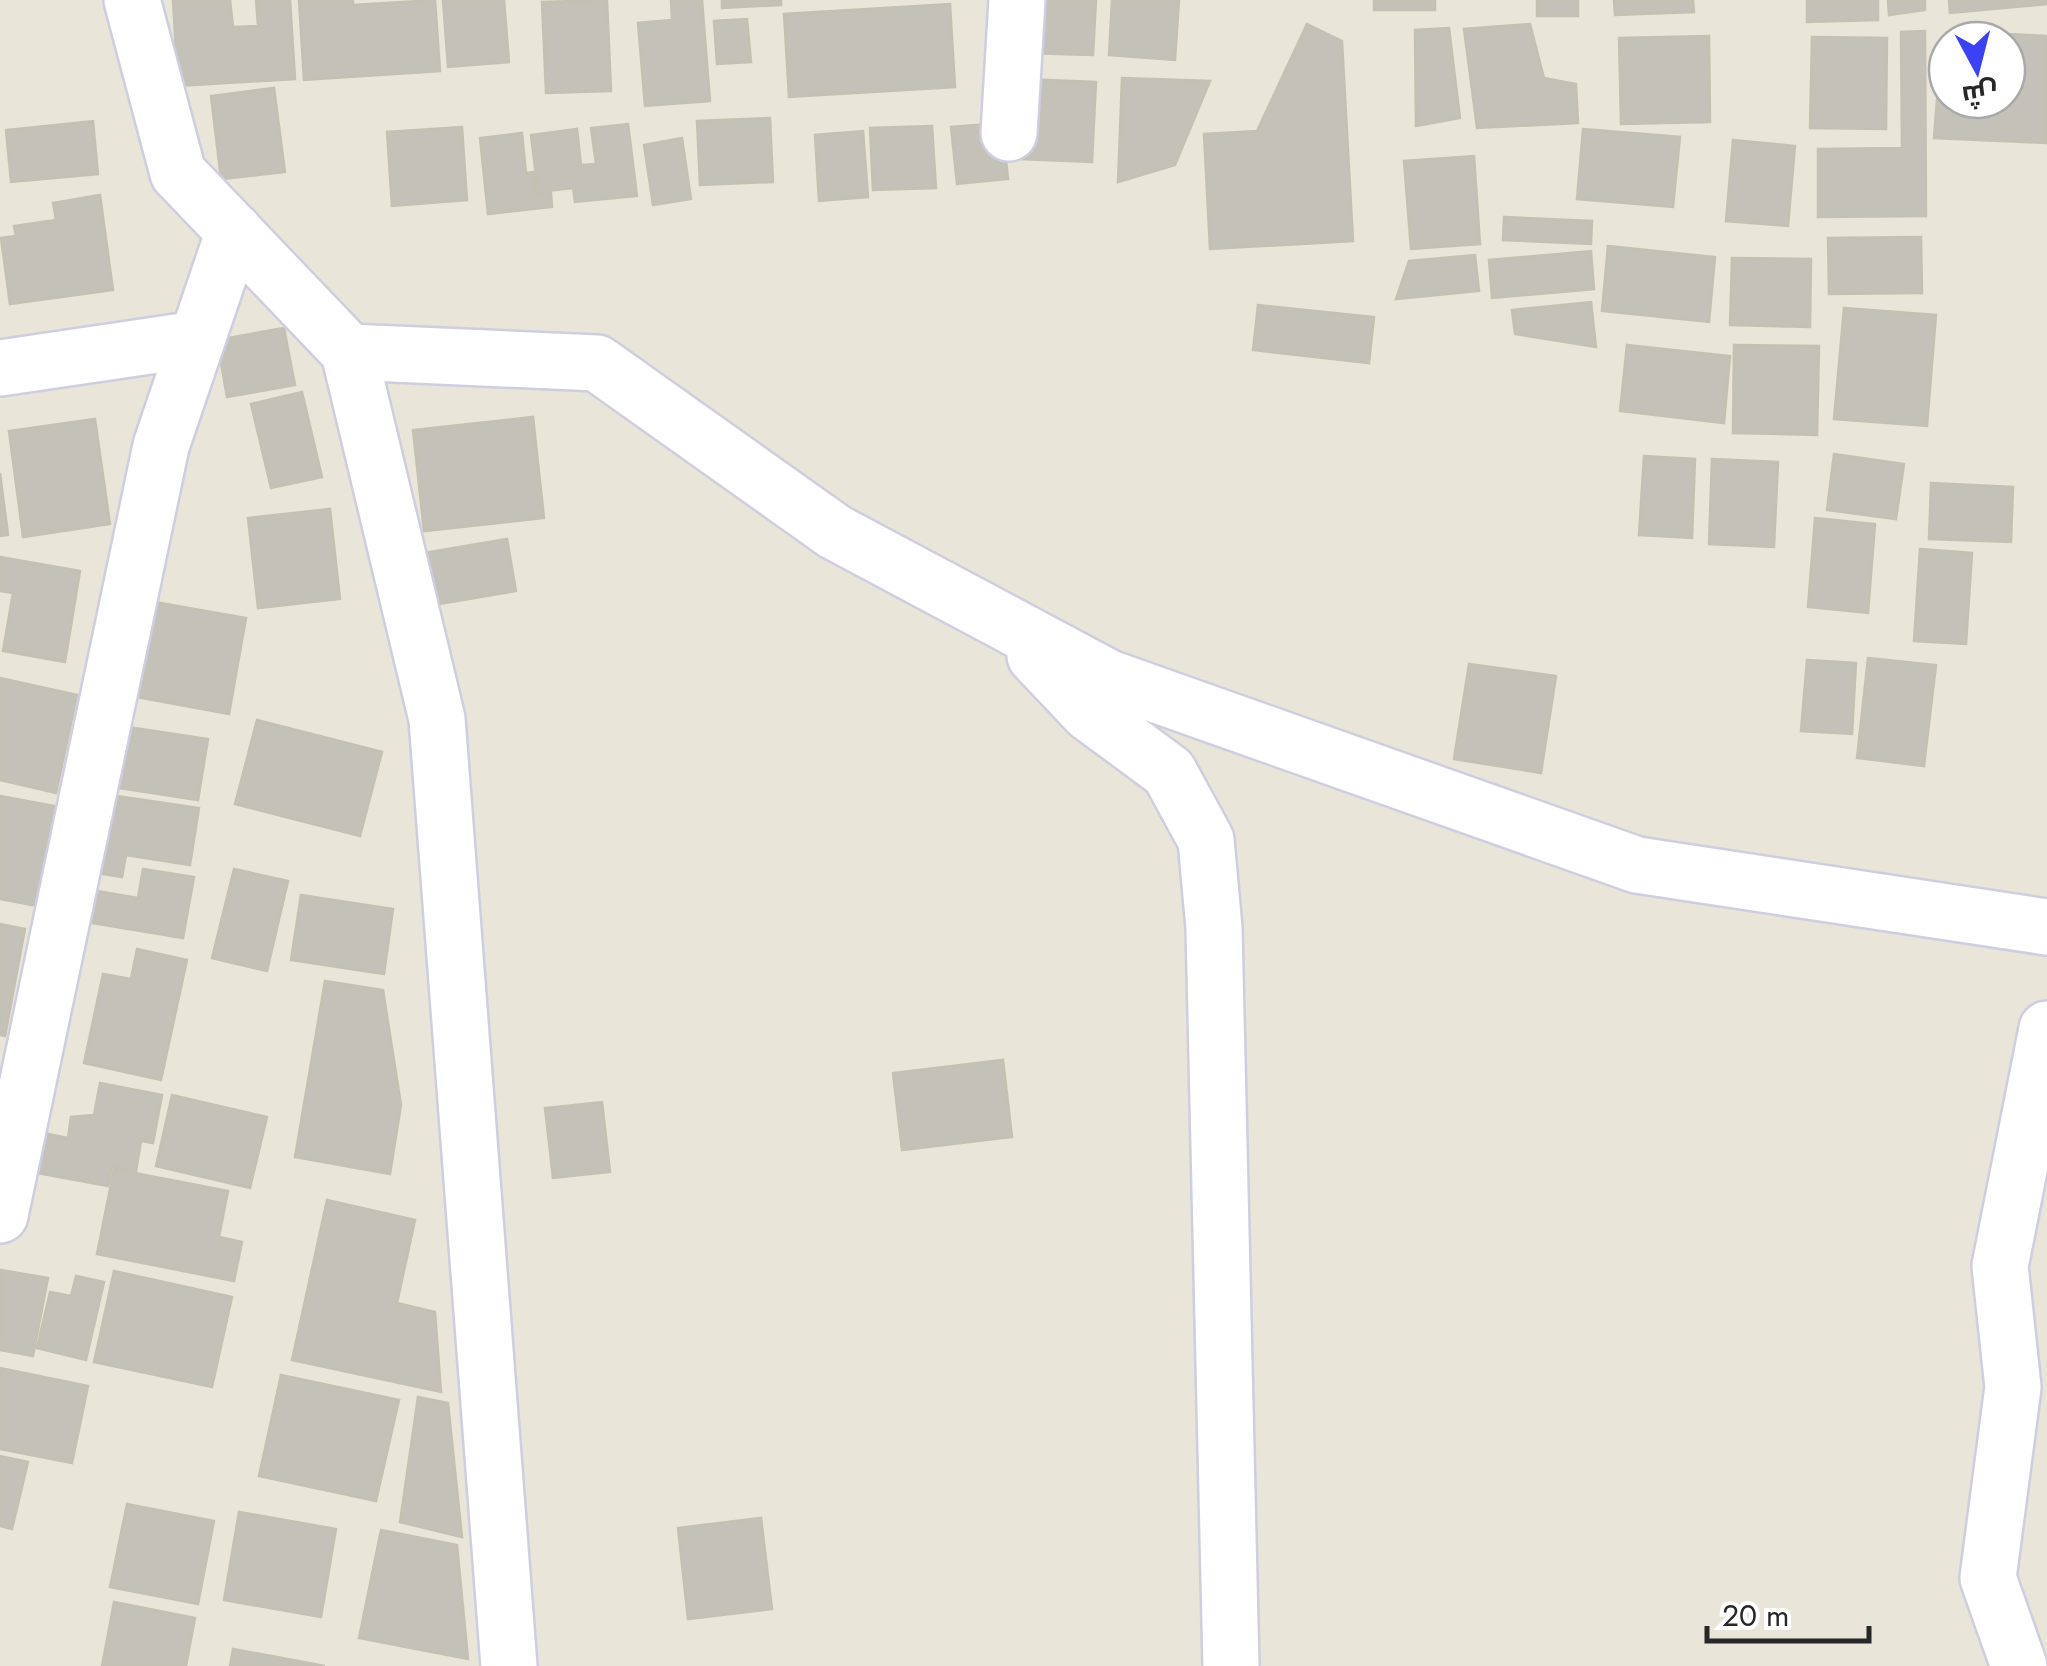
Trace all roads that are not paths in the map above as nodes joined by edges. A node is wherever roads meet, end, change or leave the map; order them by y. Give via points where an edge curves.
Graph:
1 (132, 0) edge
2 (1017, 0) edge
3 (1009, 132) dead end
4 (234, 232) junction
5 (197, 340) junction
6 (349, 352) junction
7 (0, 368) edge
8 (1000, 620) junction
9 (2047, 927) edge
10 (2047, 1029) edge
11 (0, 1215) edge
12 (509, 1666) edge
13 (1231, 1666) edge
14 (2019, 1666) edge

1 - 4 street via 178,173
2 - 3 street
4 - 5 street
4 - 6 street
5 - 7 street
5 - 11 street via 161,446
6 - 8 street via 597,363 835,532
6 - 12 street via 437,720
8 - 9 street via 1109,678 1637,865
8 - 13 street via 1089,713 1169,772 1206,840 1214,928
10 - 14 street via 2000,1266 2013,1386 1988,1578

